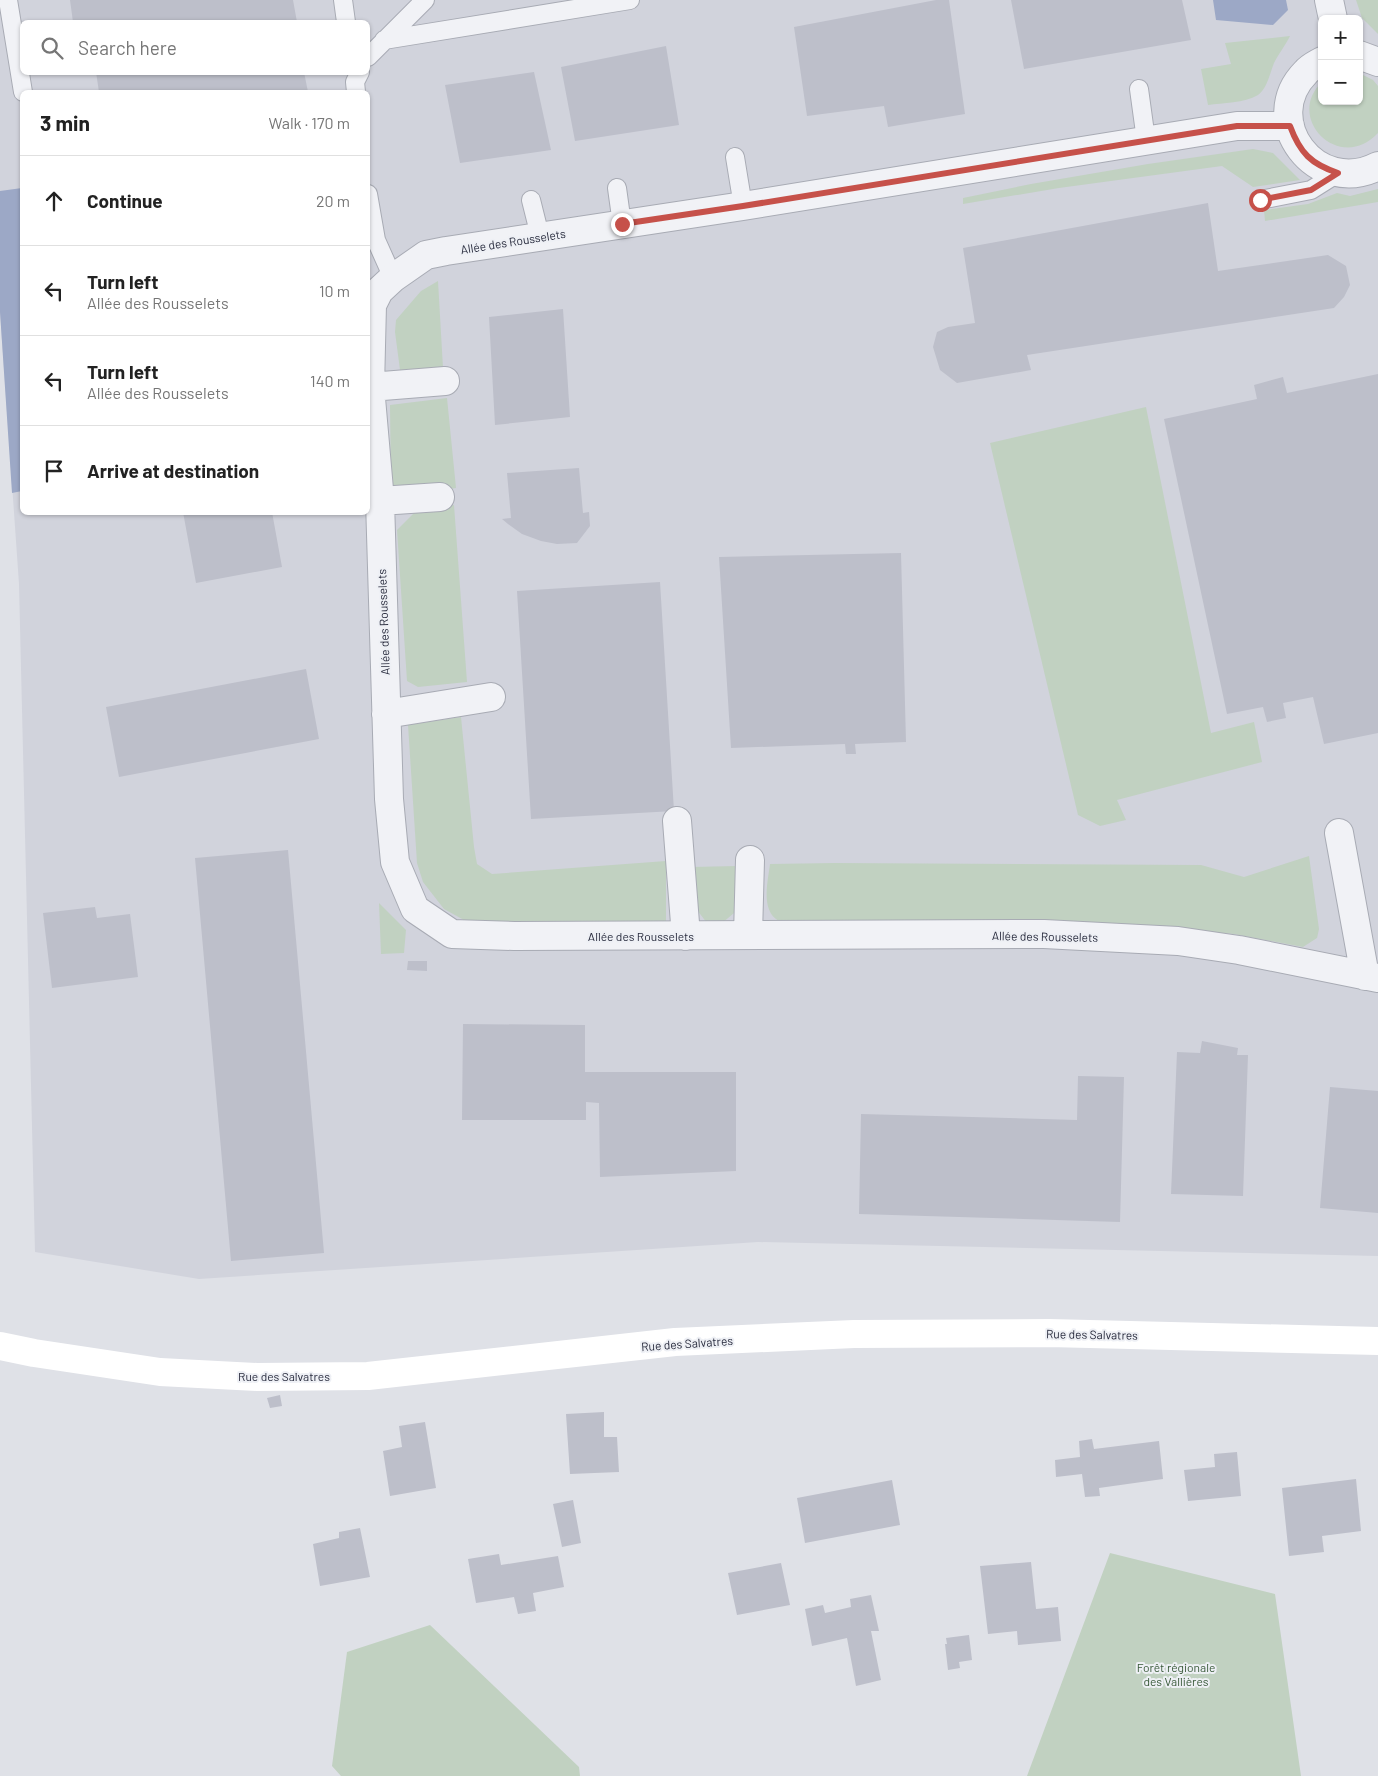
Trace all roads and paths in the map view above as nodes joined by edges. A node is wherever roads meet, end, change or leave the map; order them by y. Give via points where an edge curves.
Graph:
1 (8, 0) edge
2 (343, 0) edge
3 (425, 0) edge
4 (630, 0) edge
5 (1329, 0) edge
6 (1332, 15) edge
7 (346, 20) edge
8 (384, 40) junction
9 (370, 55) edge
10 (1363, 57) edge
11 (1378, 62) edge
12 (1318, 64) edge
13 (20, 74) edge
14 (20, 75) edge
15 (1139, 89) dead end
16 (23, 90) edge
17 (1290, 126) junction
18 (1146, 140) junction
19 (735, 157) dead end
20 (1378, 166) edge
21 (1338, 173) junction
22 (617, 188) dead end
23 (531, 200) dead end
24 (1260, 200) dead end
25 (370, 206) edge
26 (743, 206) junction
27 (622, 224) junction
28 (540, 236) junction
29 (393, 278) junction
30 (445, 382) dead end
31 (370, 386) junction
32 (440, 497) dead end
33 (380, 501) junction
34 (491, 698) dead end
35 (386, 714) junction
36 (677, 821) dead end
37 (1339, 832) dead end
38 (750, 860) dead end
39 (748, 935) junction
40 (686, 936) junction
41 (1372, 977) edge
42 (1378, 1341) edge
43 (0, 1346) edge

1 - 13 lane
2 - 7 lane
3 - 8 lane
4 - 8 lane
5 - 6 street
8 - 9 lane
10 - 11 street
12 - 17 street via 1306,72 1295,88 1289,106
14 - 16 lane
15 - 18 lane
17 - 18 street, Allée des Rousselets via 1237,126
17 - 21 street via 1296,143 1307,157
18 - 26 street, Allée des Rousselets
19 - 26 lane
20 - 21 street via 1358,173
21 - 24 lane via 1311,190
22 - 27 lane
23 - 28 lane
25 - 29 lane via 376,240
26 - 27 street, Allée des Rousselets
27 - 28 street, Allée des Rousselets
28 - 29 street, Allée des Rousselets via 426,255
29 - 31 street, Allée des Rousselets via 379,291 372,305
30 - 31 street
31 - 33 street, Allée des Rousselets
32 - 33 street
33 - 35 street, Allée des Rousselets
34 - 35 street
35 - 40 street, Allée des Rousselets via 389,798 385,863 415,909 452,934
36 - 40 street
37 - 41 street
38 - 39 street
39 - 40 street, Allée des Rousselets
39 - 41 street, Allée des Rousselets via 1044,934 1178,941
42 - 43 street, Rue des Salvatres via 1049,1333 854,1334 675,1342 368,1376 257,1377 160,1372

